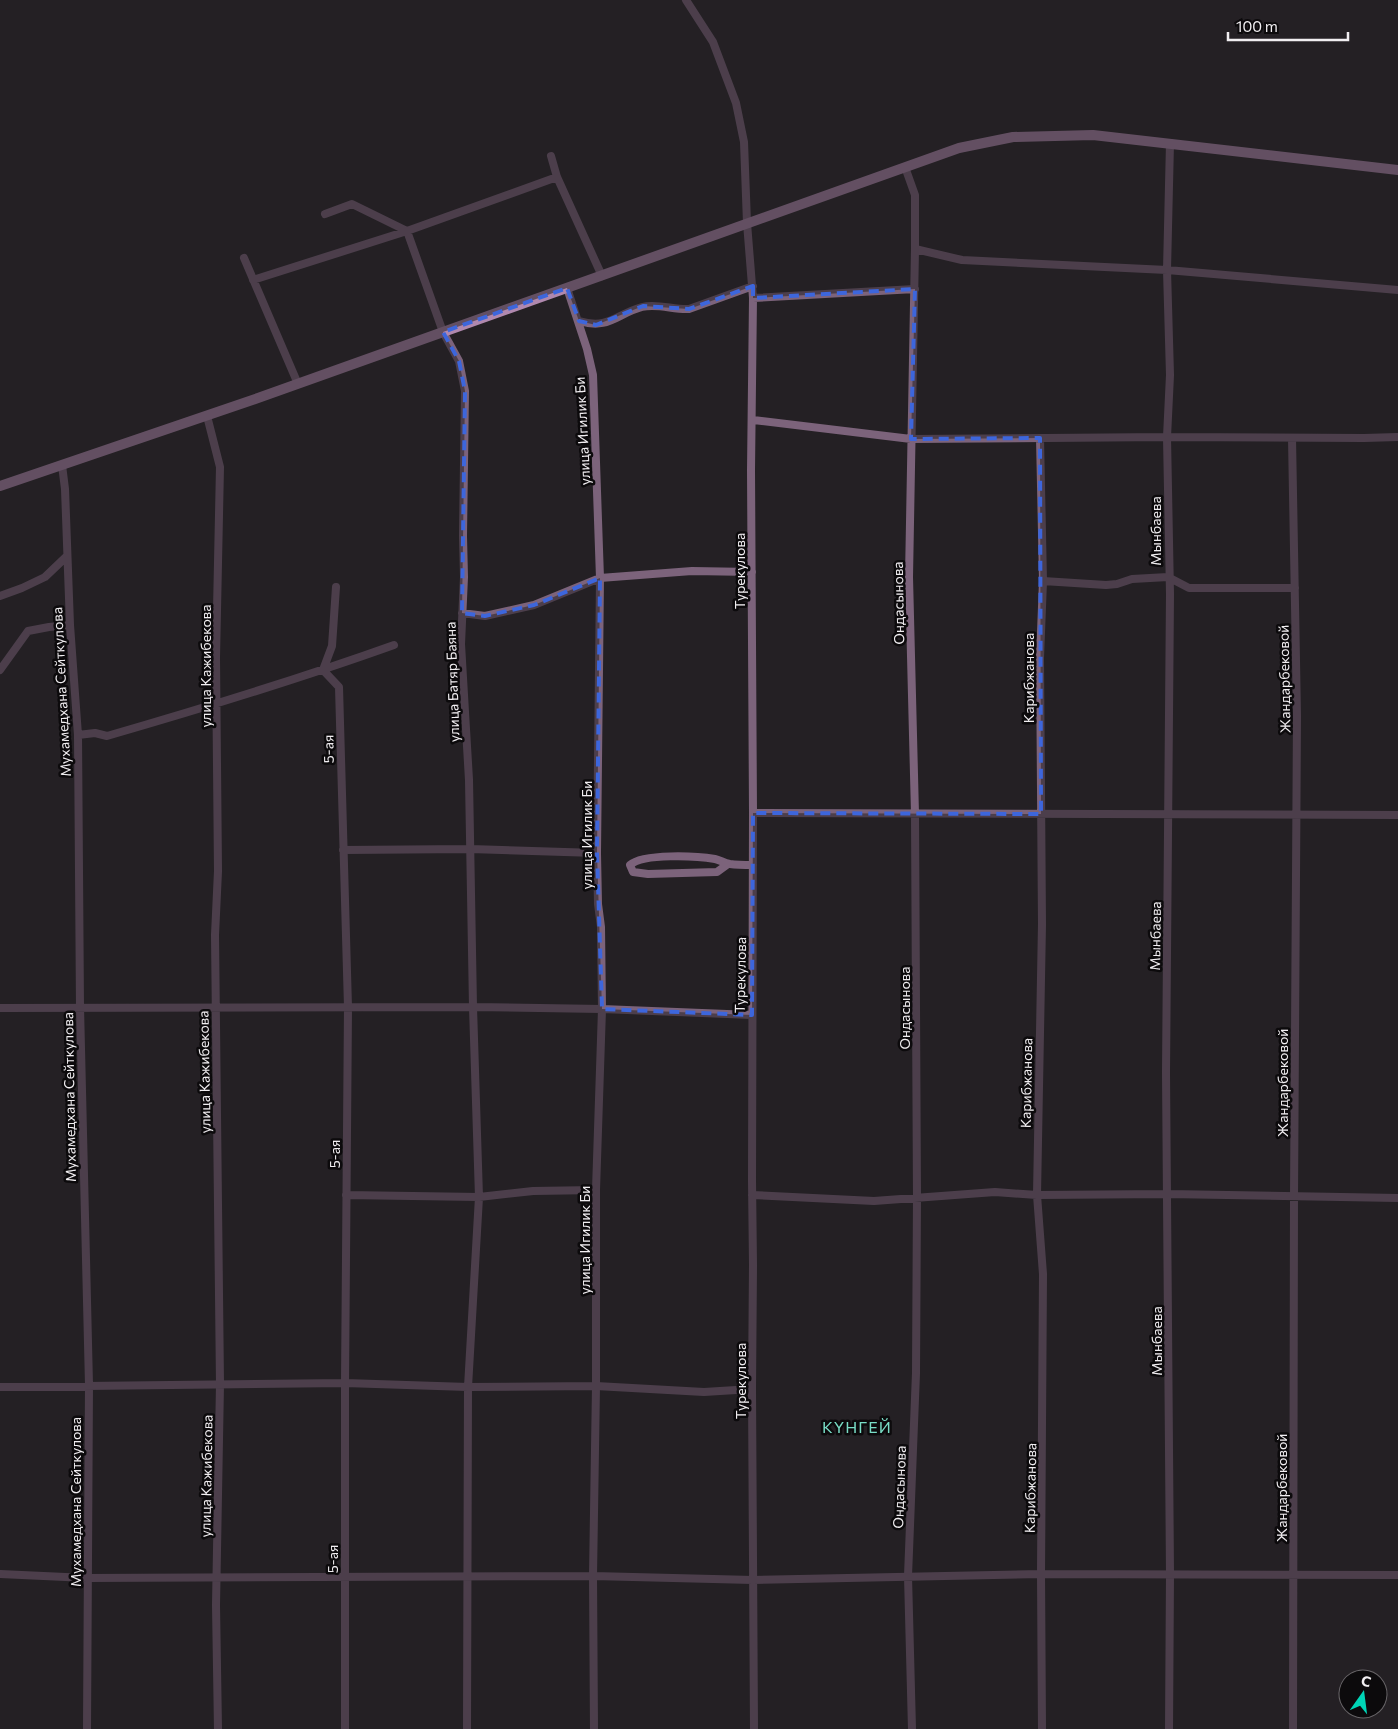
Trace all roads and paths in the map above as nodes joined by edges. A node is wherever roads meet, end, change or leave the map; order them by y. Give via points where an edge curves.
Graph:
1 (686, 0) edge
2 (1170, 144) junction
3 (551, 156) dead end
4 (905, 167) junction
5 (1398, 170) edge
6 (557, 178) junction
7 (325, 214) dead end
8 (747, 223) junction
9 (407, 231) junction
10 (915, 249) junction
11 (244, 258) dead end
12 (1167, 270) junction
13 (602, 276) junction
14 (253, 280) junction
15 (753, 286) junction
16 (567, 288) junction
17 (915, 289) junction
18 (1398, 290) edge
19 (753, 298) junction
20 (579, 321) junction
21 (443, 332) junction
22 (298, 384) junction
23 (207, 416) junction
24 (753, 420) junction
25 (1167, 437) junction
26 (1398, 437) edge
27 (1040, 438) junction
28 (1292, 438) junction
29 (911, 439) junction
30 (62, 465) junction
31 (0, 486) edge
32 (67, 556) junction
33 (752, 572) junction
34 (1168, 577) junction
35 (600, 578) junction
36 (1043, 581) junction
37 (336, 587) dead end
38 (1295, 588) junction
39 (0, 596) edge
40 (462, 614) junction
41 (70, 626) junction
42 (394, 645) dead end
43 (0, 670) edge
44 (323, 670) junction
45 (217, 704) junction
46 (78, 735) junction
47 (754, 813) junction
48 (915, 814) junction
49 (1041, 814) junction
50 (1169, 814) junction
51 (1296, 815) junction
52 (1398, 815) edge
53 (470, 849) junction
54 (343, 850) junction
55 (597, 853) junction
56 (728, 864) junction
57 (753, 865) junction
58 (80, 1007) junction
59 (216, 1007) junction
60 (348, 1007) junction
61 (472, 1007) junction
62 (0, 1008) edge
63 (602, 1009) junction
64 (752, 1015) junction
65 (596, 1190) junction
66 (1168, 1194) junction
67 (346, 1195) junction
68 (752, 1195) junction
69 (1036, 1195) junction
70 (479, 1197) junction
71 (917, 1197) junction
72 (1294, 1197) junction
73 (1398, 1198) edge
74 (345, 1383) junction
75 (220, 1384) junction
76 (89, 1385) junction
77 (596, 1386) junction
78 (0, 1387) edge
79 (468, 1387) junction
80 (752, 1390) junction
81 (0, 1574) edge
82 (1041, 1574) junction
83 (1170, 1574) junction
84 (1293, 1574) junction
85 (1398, 1575) edge
86 (466, 1576) junction
87 (593, 1576) junction
88 (908, 1576) junction
89 (216, 1577) junction
90 (87, 1578) junction
91 (344, 1578) junction
92 (754, 1580) junction
93 (87, 1729) edge
94 (218, 1729) edge
95 (345, 1729) edge
96 (466, 1729) edge
97 (594, 1729) edge
98 (754, 1729) edge
99 (912, 1729) edge
100 (1042, 1729) edge
101 (1169, 1729) edge
102 (1293, 1729) edge

1 - 8 street, Турекулова via 713,42 736,103 744,142
2 - 4 main road via 1093,135 1013,137 959,148
2 - 5 main road
2 - 12 street, Мынбаева
3 - 6 street
4 - 8 main road
4 - 10 street, Ондасынова via 915,195
6 - 9 street
6 - 13 street
7 - 9 street via 352,204
8 - 13 main road
8 - 15 street, Турекулова
9 - 14 street
9 - 21 street, улица Батяр Баяна
10 - 12 street via 962,260
10 - 17 street, Ондасынова
11 - 14 street
12 - 18 street
12 - 25 street, Мынбаева via 1170,375
13 - 16 main road
14 - 22 street
15 - 19 street, Турекулова
15 - 20 street via 689,309 643,306 602,324
16 - 20 street, улица Игилик Би
16 - 21 main road
17 - 19 street
17 - 29 street, Ондасынова
19 - 24 street, Турекулова
20 - 35 street, улица Игилик Би via 593,375
21 - 22 main road
21 - 40 street, улица Батяр Баяна via 459,361 465,391
22 - 23 main road
23 - 30 main road
23 - 45 street, улица Кажибекова via 220,467
24 - 29 street
24 - 33 street, Турекулова
25 - 27 street
25 - 28 street
25 - 34 street, Мынбаева
26 - 28 street
27 - 29 street
27 - 36 street, Карибжанова
28 - 38 street, Жандарбековой
29 - 48 street, Ондасынова
30 - 31 main road
30 - 32 street, Мухамедхана Сейткулова
32 - 39 street via 45,577
32 - 41 street, Мухамедхана Сейткулова
33 - 35 street via 692,571
33 - 47 street, Турекулова
34 - 36 street via 1132,579 1106,585
34 - 38 street via 1189,588
34 - 50 street, Мынбаева
35 - 40 street via 534,605 486,616
35 - 55 street, улица Игилик Би
36 - 49 street, Карибжанова
37 - 44 street via 332,646
38 - 51 street, Жандарбековой
40 - 53 street, улица Батяр Баяна
41 - 43 street via 28,630
41 - 46 street, Мухамедхана Сейткулова
42 - 44 street
44 - 45 street
44 - 54 street, 5-ая via 339,687
45 - 46 street via 107,736 95,733
45 - 59 street, улица Кажибекова
46 - 58 street, Мухамедхана Сейткулова
47 - 48 street
47 - 57 street, Турекулова
48 - 49 street
48 - 71 street, Ондасынова
49 - 50 street
49 - 69 street, Карибжанова
50 - 51 street
50 - 66 street, Мынбаева
51 - 52 street
51 - 72 street, Жандарбековой
53 - 54 street
53 - 55 street
53 - 61 street, улица Батяр Баяна
54 - 60 street, 5-ая
55 - 63 street, улица Игилик Би
56 - 56 street via 716,872 648,874 633,872 630,864 643,858 668,856 716,859
56 - 57 street
57 - 64 street, Турекулова
58 - 59 street
58 - 62 street
58 - 76 street, Мухамедхана Сейткулова
59 - 60 street
59 - 75 street, улица Кажибекова
60 - 61 street
60 - 67 street, 5-ая
61 - 63 street
61 - 70 street, улица Батяр Баяна
63 - 64 street
63 - 65 street, улица Игилик Би
64 - 68 street, Турекулова
65 - 70 street via 533,1191
65 - 77 street, улица Игилик Би
66 - 69 street
66 - 72 street
66 - 83 street, Мынбаева
67 - 70 street
67 - 74 street, 5-ая
68 - 71 street via 874,1201
68 - 80 street, Турекулова
69 - 71 street via 995,1192
69 - 82 street, Карибжанова via 1043,1274
70 - 79 street, улица Батяр Баяна
71 - 88 street, Ондасынова via 916,1373
72 - 73 street
72 - 84 street, Жандарбековой
74 - 75 street
74 - 79 street
74 - 91 street, 5-ая
75 - 76 street
75 - 89 street, улица Кажибекова
76 - 78 street
76 - 90 street, Мухамедхана Сейткулова
77 - 79 street
77 - 80 street via 704,1392
77 - 87 street, улица Игилик Би
79 - 86 street, улица Батяр Баяна
80 - 92 street, Турекулова
81 - 90 street
82 - 83 street
82 - 88 street
82 - 100 street, Карибжанова
83 - 84 street
83 - 101 street, Мынбаева
84 - 85 street
84 - 102 street, Жандарбековой
86 - 87 street
86 - 91 street
86 - 96 street, улица Батяр Баяна
87 - 92 street
87 - 97 street, улица Игилик Би
88 - 92 street
88 - 99 street, Ондасынова
89 - 90 street
89 - 91 street
89 - 94 street, улица Кажибекова
90 - 93 street, Мухамедхана Сейткулова
91 - 95 street, 5-ая
92 - 98 street, Турекулова

